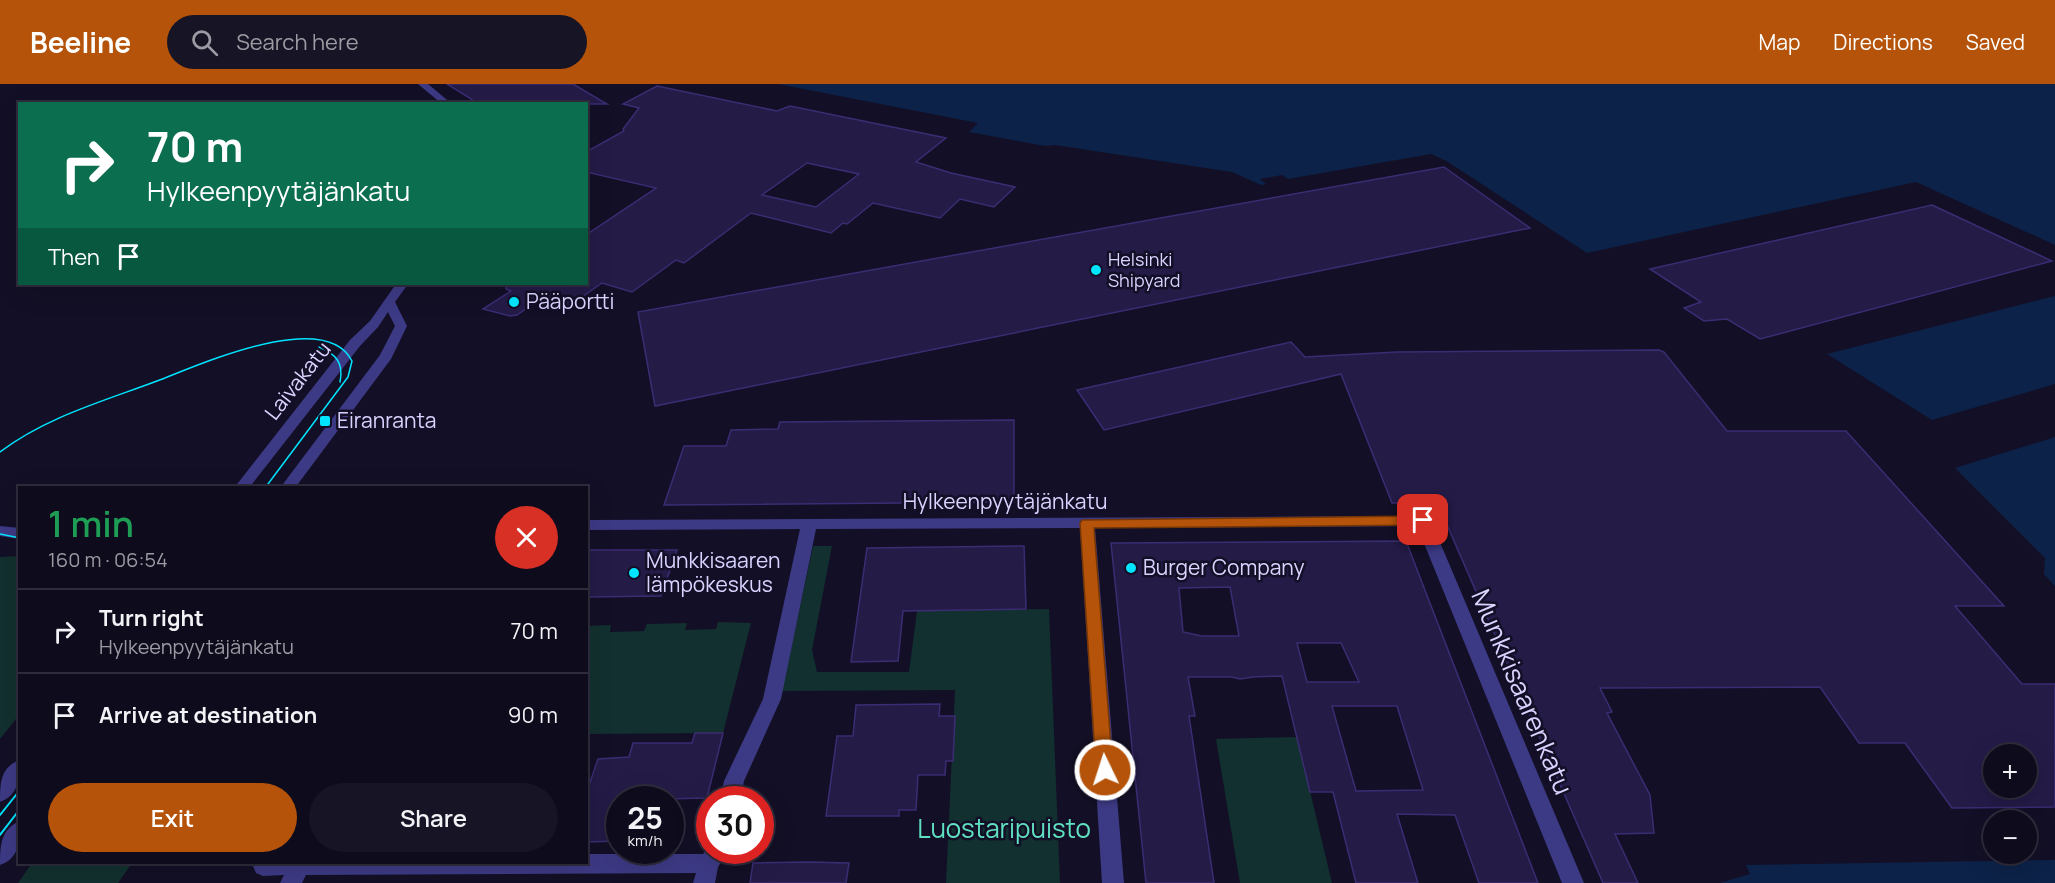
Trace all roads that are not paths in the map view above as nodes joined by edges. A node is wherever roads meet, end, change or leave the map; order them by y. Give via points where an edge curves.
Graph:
1 (422, 84) edge
2 (445, 102) edge
3 (401, 285) edge
4 (390, 303) junction
5 (243, 486) edge
6 (289, 486) edge
7 (1423, 520) joint
8 (809, 523) junction
9 (1087, 523) junction
10 (588, 525) edge
11 (0, 531) edge
12 (18, 534) edge
13 (18, 770) edge
14 (733, 786) edge
15 (0, 793) edge
16 (18, 833) edge
17 (0, 856) edge
18 (264, 864) edge
19 (710, 865) edge
20 (295, 874) edge
21 (1113, 883) edge
22 (1573, 883) edge

1 - 2 street
3 - 4 street, Laivakatu
4 - 5 street, Laivakatu
4 - 6 street via 402,326 386,356
7 - 9 street, Hylkeenpyytäjänkatu
7 - 22 street, Munkkisaarenkatu
8 - 9 street, Hylkeenpyytäjänkatu
8 - 10 street, Hylkeenpyytäjänkatu
8 - 14 street via 772,699
9 - 21 street
11 - 12 street
13 - 15 street
16 - 17 street
18 - 20 street
19 - 20 street

